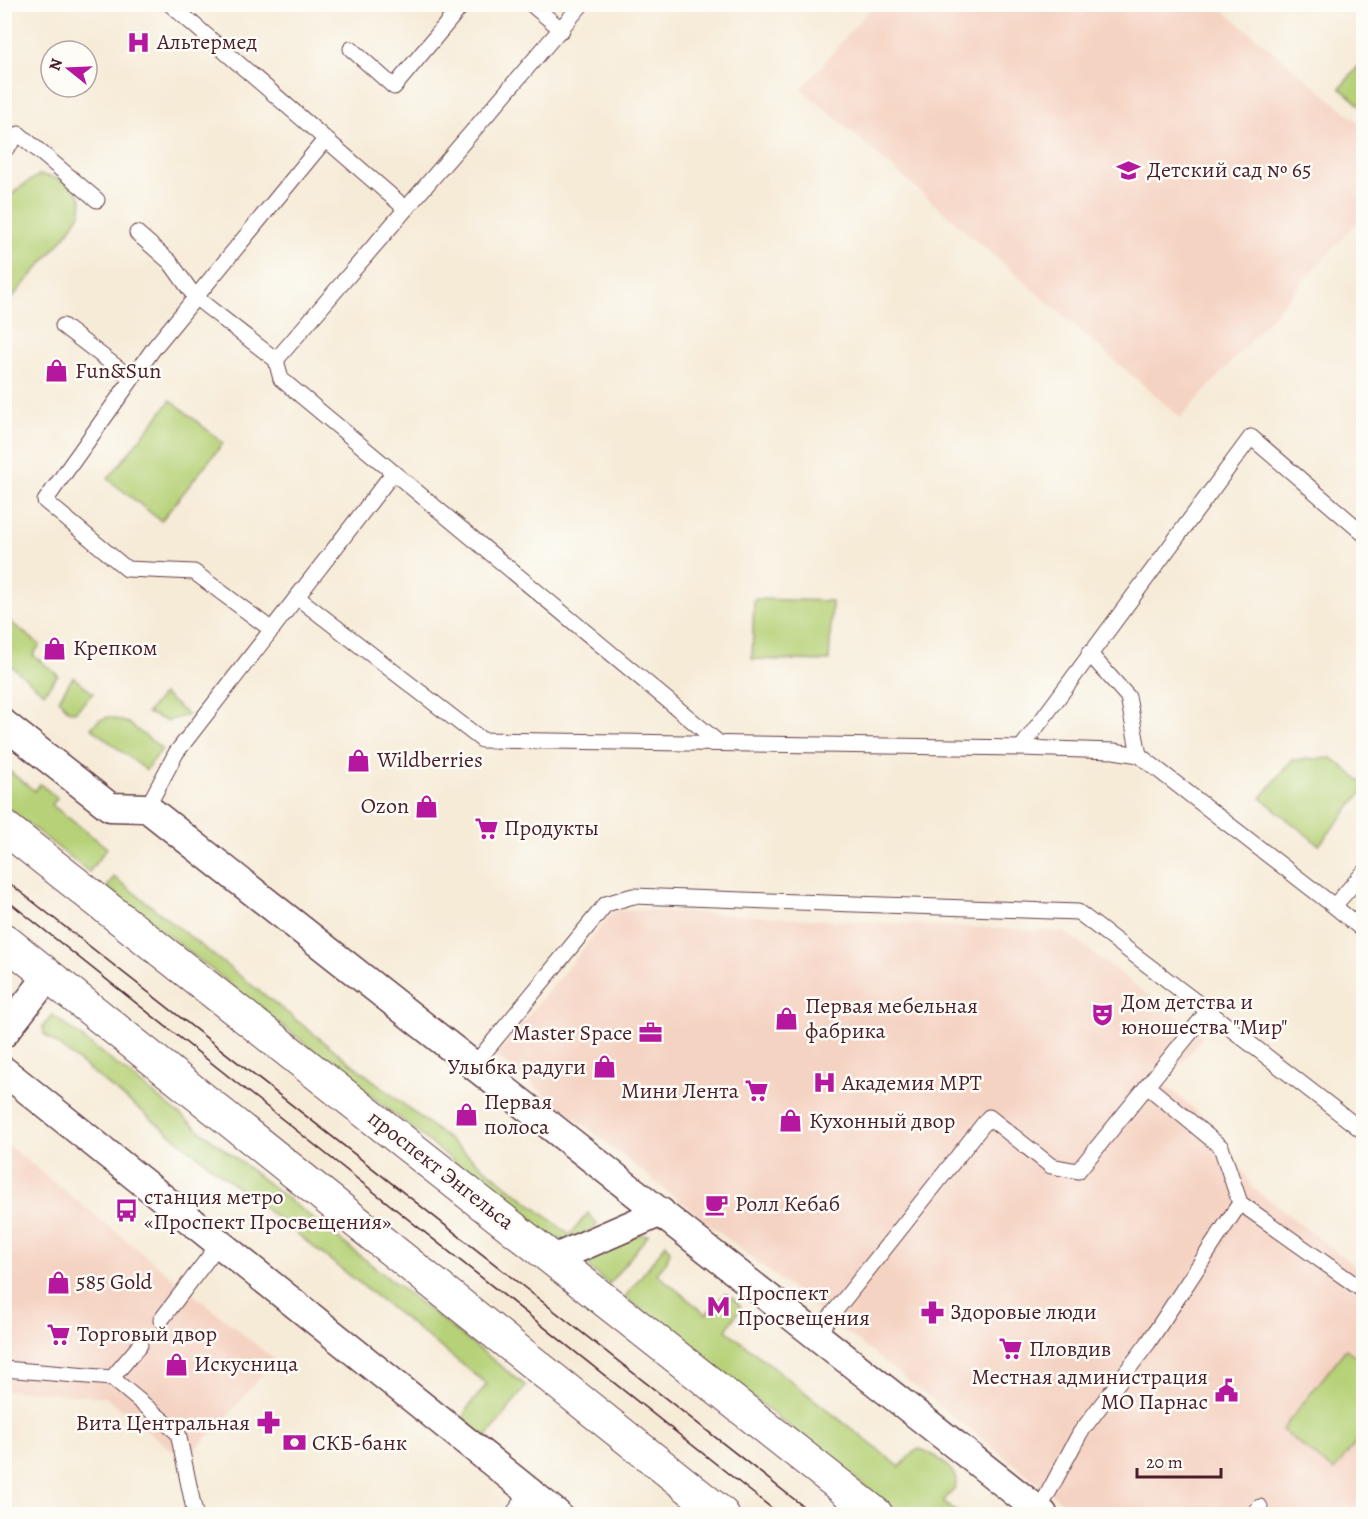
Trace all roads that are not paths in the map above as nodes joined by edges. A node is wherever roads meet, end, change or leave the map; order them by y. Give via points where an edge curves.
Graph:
1 (170, 4) edge
2 (463, 4) edge
3 (531, 4) edge
4 (582, 4) edge
5 (562, 30) junction
6 (351, 49) dead end
7 (324, 141) junction
8 (4, 151) edge
9 (97, 200) dead end
10 (405, 208) junction
11 (136, 233) dead end
12 (195, 297) junction
13 (63, 326) dead end
14 (276, 360) junction
15 (131, 378) junction
16 (393, 473) junction
17 (1364, 534) edge
18 (297, 597) junction
19 (272, 630) junction
20 (1089, 653) junction
21 (4, 724) edge
22 (719, 743) junction
23 (1021, 748) junction
24 (1139, 755) junction
25 (147, 808) junction
26 (4, 827) edge
27 (1364, 872) edge
28 (1334, 906) junction
29 (1364, 931) edge
30 (4, 940) edge
31 (48, 975) junction
32 (1208, 1011) junction
33 (4, 1033) edge
34 (474, 1065) junction
35 (4, 1071) edge
36 (1147, 1086) junction
37 (1364, 1132) edge
38 (1240, 1203) junction
39 (661, 1212) junction
40 (219, 1244) junction
41 (554, 1259) junction
42 (1364, 1291) edge
43 (161, 1320) dead end
44 (816, 1335) junction
45 (140, 1345) dead end
46 (4, 1369) edge
47 (112, 1378) junction
48 (521, 1503) edge
49 (1040, 1512) edge
50 (195, 1515) edge
51 (557, 1515) edge
52 (722, 1515) edge
53 (876, 1515) edge

1 - 7 lane
2 - 6 lane via 394,87
3 - 5 lane
4 - 5 lane
5 - 10 lane
7 - 10 lane
7 - 12 lane
8 - 9 lane via 20,134
10 - 14 lane
11 - 12 lane via 170,262
12 - 14 lane
12 - 15 lane
13 - 15 lane
14 - 16 lane via 281,379
15 - 19 lane via 45,501 127,569 194,572
16 - 18 lane
16 - 22 lane
17 - 20 lane via 1251,437
18 - 19 lane
18 - 22 lane via 482,740
19 - 25 lane via 176,753
20 - 23 lane
20 - 24 lane via 1128,697
21 - 25 street via 110,807
22 - 23 lane
23 - 24 lane via 1114,750
24 - 28 lane
25 - 34 street
26 - 41 main road, проспект Энгельса
27 - 28 lane
28 - 29 lane
30 - 31 main road
31 - 33 street
31 - 52 main road
32 - 34 lane via 1078,912 633,896 606,904
32 - 36 lane
32 - 37 lane
34 - 39 street
35 - 40 street
36 - 38 lane via 1221,1147
36 - 44 lane via 1078,1171 1051,1166 989,1117
38 - 42 lane
38 - 49 lane via 1148,1343 1080,1433
39 - 41 street
39 - 44 street
40 - 43 lane
40 - 48 street
41 - 53 main road, проспект Энгельса
44 - 49 street
45 - 47 lane
46 - 47 lane
47 - 50 lane via 177,1433
48 - 51 street

